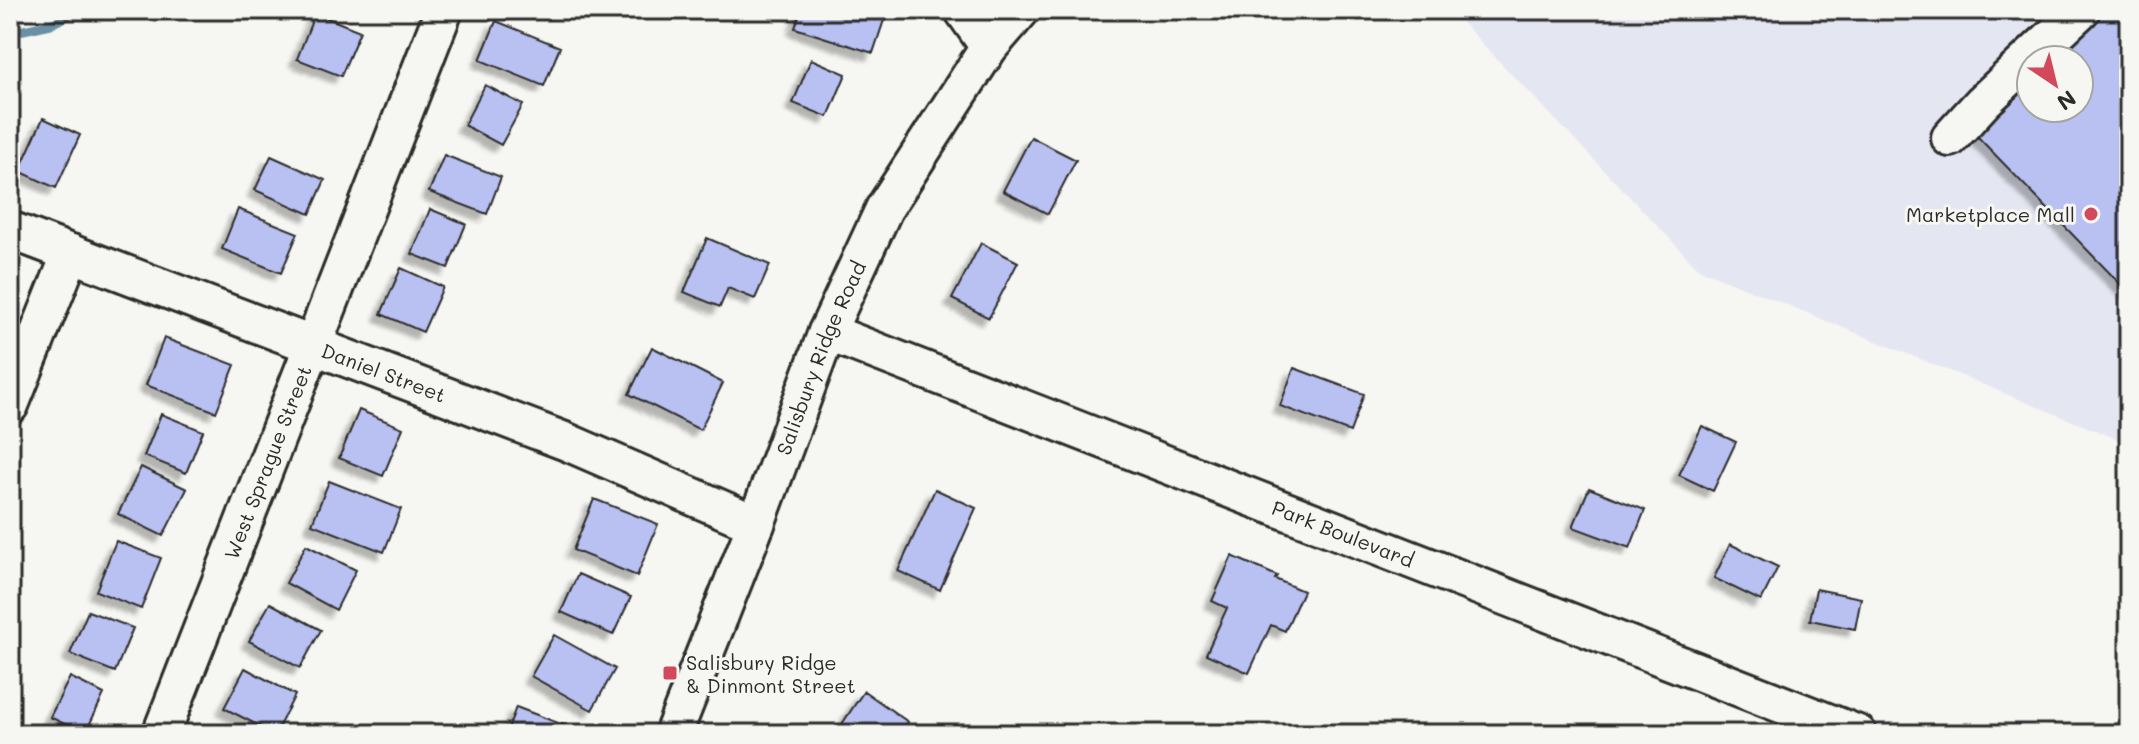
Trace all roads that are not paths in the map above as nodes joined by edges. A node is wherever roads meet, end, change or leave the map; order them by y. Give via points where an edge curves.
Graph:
1 (444, 10) edge
2 (963, 10) edge
3 (1021, 10) edge
4 (2081, 10) edge
5 (989, 47) junction
6 (1950, 138) dead end
7 (10, 230) edge
8 (71, 253) junction
9 (827, 332) junction
10 (315, 345) junction
11 (10, 405) edge
12 (756, 524) junction
13 (688, 725) edge
14 (161, 734) edge
15 (1858, 734) edge

1 - 10 street, West Sprague Street
2 - 5 street
3 - 5 street, Salisbury Ridge Road
4 - 6 street
5 - 9 street, Salisbury Ridge Road via 884,209
7 - 8 street, Daniel Street
8 - 10 street, Daniel Street
8 - 11 street
9 - 12 street, Salisbury Ridge Road
9 - 15 street, Park Boulevard
10 - 12 street, Daniel Street via 567,442
10 - 14 street, West Sprague Street
12 - 13 street, Salisbury Ridge Road

